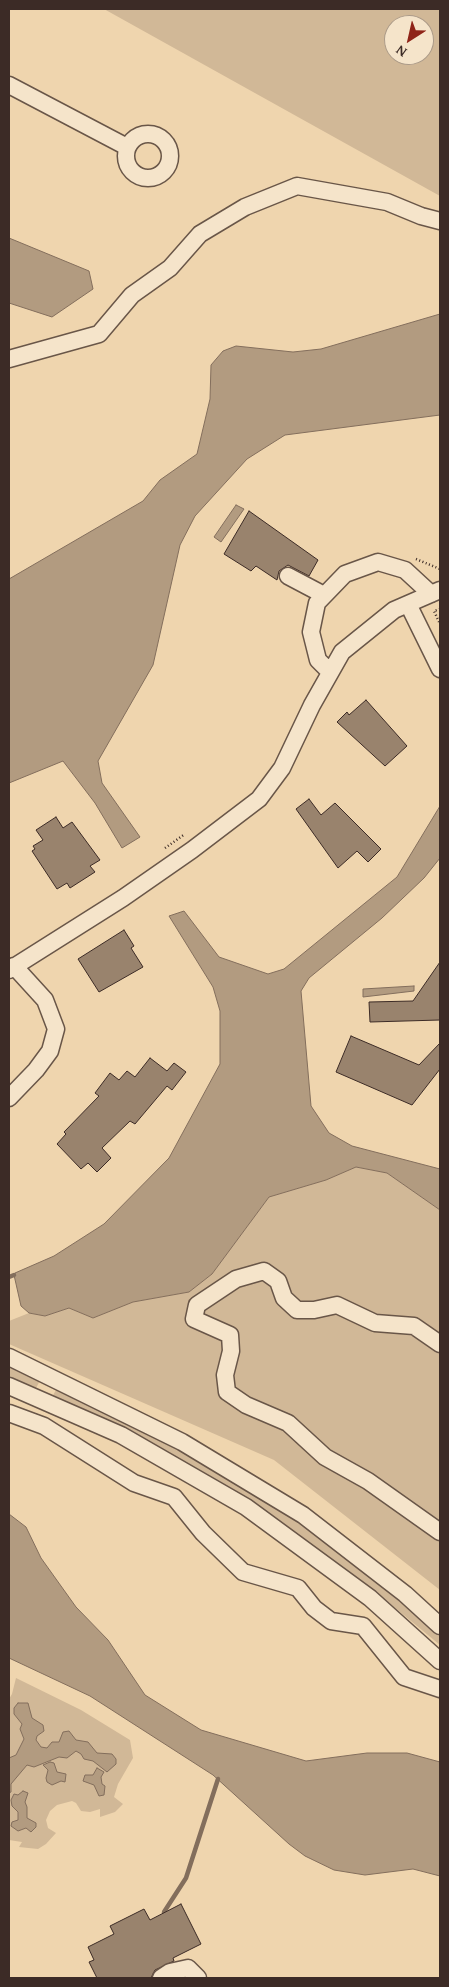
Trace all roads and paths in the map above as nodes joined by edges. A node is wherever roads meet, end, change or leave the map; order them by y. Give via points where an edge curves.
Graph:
1 (9, 85) edge
2 (128, 147) dead end
3 (440, 221) edge
4 (9, 359) edge
5 (407, 556) dead end
6 (440, 569) edge
7 (288, 576) dead end
8 (436, 592) edge
9 (324, 595) junction
10 (408, 604) junction
11 (440, 609) edge
12 (440, 624) edge
13 (440, 669) edge
14 (330, 672) junction
15 (190, 831) dead end
16 (159, 853) dead end
17 (12, 968) edge
18 (9, 1098) edge
19 (440, 1344) edge
20 (9, 1358) edge
21 (9, 1386) edge
22 (9, 1413) edge
23 (440, 1532) edge
24 (440, 1626) edge
25 (440, 1661) edge
26 (440, 1689) edge
27 (161, 1978) edge
28 (198, 1978) edge

1 - 2 street
3 - 4 street via 386,202 296,186 245,207 200,234 170,268 132,295 99,334
5 - 6 path
7 - 9 street
8 - 9 street via 405,570 378,562 345,574
8 - 10 street
9 - 14 street via 317,603 311,632 318,660
10 - 13 street
10 - 14 street via 394,610 342,652
11 - 12 path via 434,610
14 - 17 street via 282,768 259,799 123,898
15 - 16 path
17 - 18 street via 45,1000 56,1030 50,1051
19 - 23 street via 414,1326 375,1324 337,1305 296,1310 284,1298 278,1281 264,1271 236,1279 197,1305 194,1320 230,1336 231,1351 225,1375 227,1392 246,1405 288,1423 326,1457 368,1481
20 - 24 street via 182,1442 303,1515 405,1594
21 - 25 street via 121,1435 246,1507 370,1598
22 - 26 street via 44,1426 134,1483 174,1497 243,1572 298,1588 314,1608 331,1621 363,1626 404,1677
27 - 28 street via 170,1972 188,1968

